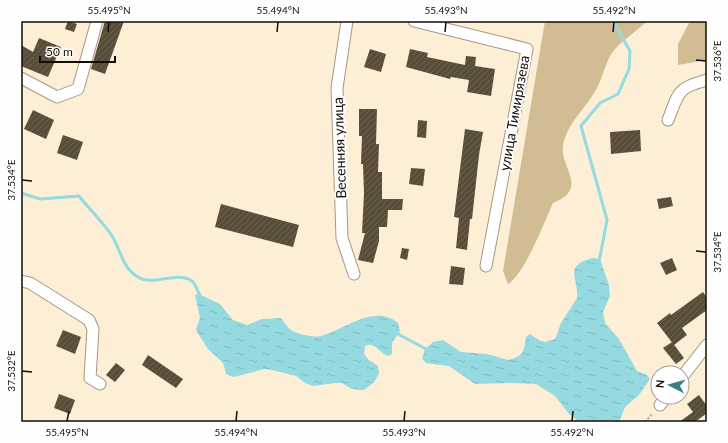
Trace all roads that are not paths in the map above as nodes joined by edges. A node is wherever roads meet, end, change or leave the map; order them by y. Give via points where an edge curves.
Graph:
1 (97, 21) edge
2 (347, 21) edge
3 (414, 21) edge
4 (21, 78) edge
5 (707, 80) edge
6 (668, 120) dead end
7 (486, 266) dead end
8 (354, 274) dead end
9 (21, 280) edge
10 (707, 345) edge
11 (690, 367) edge
12 (100, 384) dead end

1 - 4 street via 78,89 57,98
2 - 8 street, Весенняя улица via 337,88 342,238
3 - 7 street, улица Тимирязева via 527,49
5 - 6 street via 680,91
9 - 12 street via 89,320 93,329 90,378
10 - 11 street

